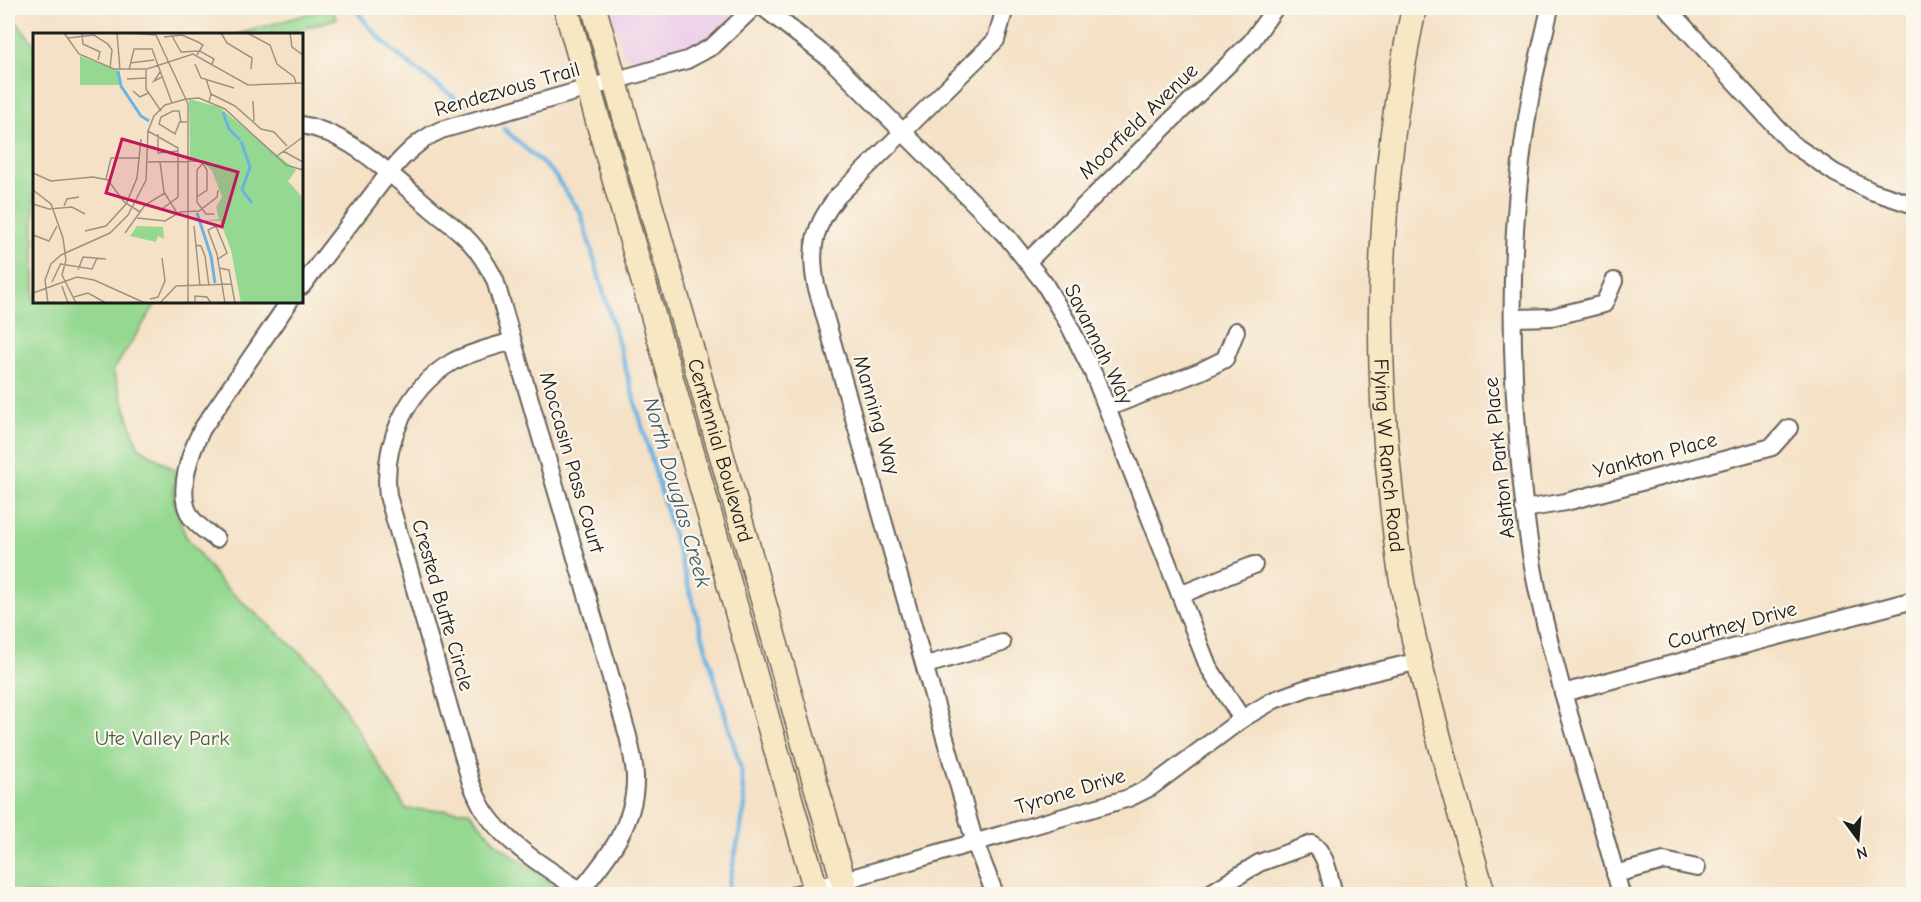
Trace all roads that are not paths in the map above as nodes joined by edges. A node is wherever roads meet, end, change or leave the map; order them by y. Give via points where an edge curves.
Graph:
1 (566, 8) edge
2 (594, 8) edge
3 (753, 8) edge
4 (764, 8) edge
5 (1005, 8) edge
6 (1275, 8) edge
7 (1414, 8) edge
8 (1550, 8) edge
9 (1667, 8) edge
10 (614, 82) junction
11 (589, 89) junction
12 (303, 125) edge
13 (903, 132) junction
14 (389, 174) junction
15 (1914, 205) edge
16 (1027, 262) junction
17 (1614, 281) dead end
18 (303, 285) edge
19 (288, 303) edge
20 (1513, 318) junction
21 (1236, 332) dead end
22 (513, 341) junction
23 (1107, 408) junction
24 (1789, 428) dead end
25 (1524, 509) junction
26 (216, 539) dead end
27 (1254, 565) dead end
28 (1180, 595) junction
29 (1914, 600) edge
30 (1002, 643) dead end
31 (1419, 661) junction
32 (926, 665) junction
33 (1563, 693) junction
34 (1242, 719) junction
35 (975, 843) junction
36 (1697, 868) dead end
37 (1615, 874) junction
38 (845, 887) edge
39 (583, 892) edge
40 (810, 893) edge
41 (995, 894) edge
42 (1209, 894) edge
43 (1334, 894) edge
44 (1484, 894) edge
45 (1621, 894) edge

1 - 11 main road, Centennial Boulevard
2 - 10 main road, Centennial Boulevard
3 - 10 street, Rendezvous Trail via 726,36 700,54
4 - 13 street, Savannah Way via 831,60
5 - 13 street, Manning Way via 996,40
6 - 16 street, Moorfield Avenue via 1251,42
7 - 31 main road, Flying W Ranch Road via 1395,106 1383,235 1380,324 1384,437 1404,590
8 - 20 street, Ashton Park Place via 1524,147 1514,250
9 - 15 street via 1791,143 1835,173 1871,191
10 - 11 street, Rendezvous Trail
10 - 38 main road, Centennial Boulevard
11 - 14 street, Rendezvous Trail via 434,133 414,145
11 - 40 main road, Centennial Boulevard
12 - 14 street, Moccasin Pass Court via 352,145
13 - 16 street, Savannah Way
13 - 32 street, Manning Way via 826,212 814,239 813,268
14 - 18 street, Rendezvous Trail
14 - 22 street, Moccasin Pass Court via 477,251 495,280
16 - 23 street, Savannah Way via 1068,323
17 - 20 street via 1604,304 1552,317
19 - 26 street via 192,449 186,471 188,510 200,528
20 - 25 street, Ashton Park Place via 1513,371
21 - 23 street via 1225,359
22 - 39 street, Moccasin Pass Court via 628,736 635,779 633,800 619,839
22 - 39 street, Crested Butte Circle via 452,362 422,387 392,439 386,477 388,496 478,800 486,815 510,840
23 - 28 street, Savannah Way
24 - 25 street, Yankton Place via 1772,447 1566,502
25 - 33 street, Ashton Park Place via 1537,587
27 - 28 street
28 - 34 street, Savannah Way via 1208,666
29 - 33 street, Courtney Drive
30 - 32 street
31 - 34 street, Tyrone Drive via 1289,694
31 - 44 main road, Flying W Ranch Road
32 - 35 street, Manning Way
33 - 37 street, Ashton Park Place
34 - 35 street, Tyrone Drive via 1140,794
35 - 38 street, Tyrone Drive
35 - 41 street, Manning Way
36 - 37 street via 1664,861
37 - 45 street, Ashton Park Place
38 - 40 street, Tyrone Drive
42 - 43 street via 1259,863 1312,844 1322,854

